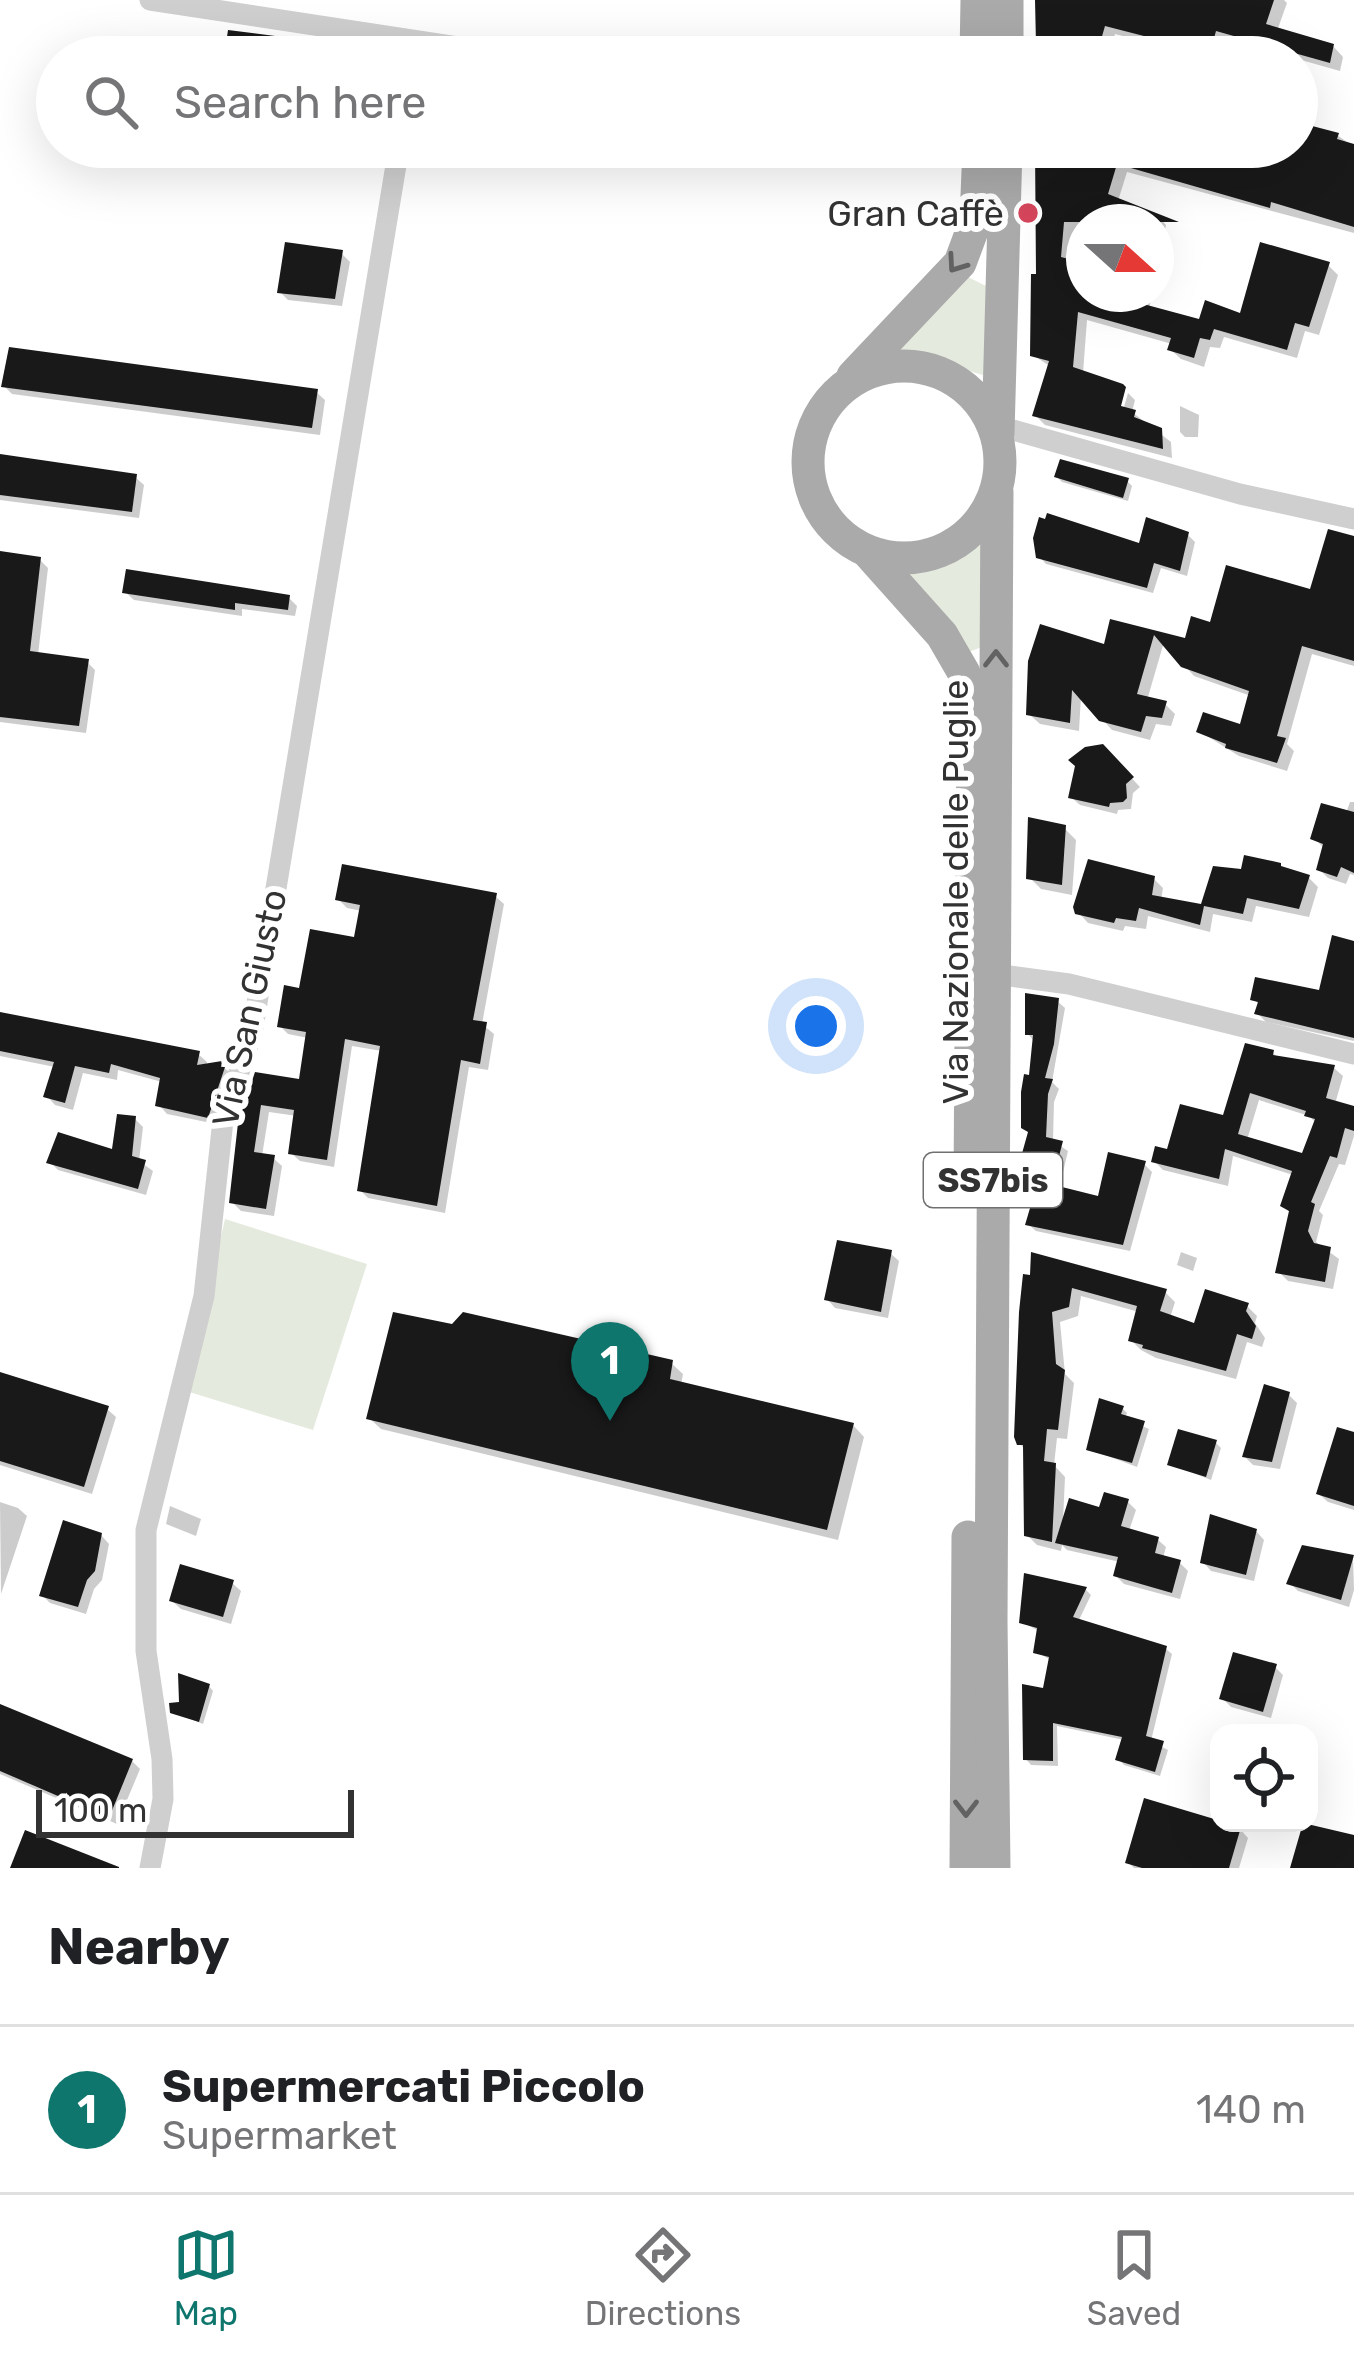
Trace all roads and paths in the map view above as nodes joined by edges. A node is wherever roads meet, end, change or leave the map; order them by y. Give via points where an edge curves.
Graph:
1 (150, 0) edge
2 (976, 0) edge
3 (1007, 0) edge
4 (344, 36) edge
5 (976, 36) edge
6 (1006, 36) edge
7 (396, 168) edge
8 (978, 168) edge
9 (1005, 168) edge
10 (831, 399) junction
11 (999, 429) junction
12 (997, 492) junction
13 (1354, 519) edge
14 (867, 551) junction
15 (994, 974) junction
16 (1354, 1054) edge
17 (150, 1868) edge
18 (966, 1868) edge
19 (994, 1868) edge

1 - 4 street
2 - 5 main road
3 - 6 main road
7 - 17 street, Via San Giusto via 252,1033 223,1120 204,1296 146,1530 146,1651 163,1798
8 -> 10 main road, Via Nazionale delle Puglie / SS7bis via 976,220 960,263
9 - 11 main road, Via Nazionale delle Puglie / SS7bis
10 - 11 main road via 880,368 909,366 963,386
10 - 14 main road, Via Nazionale delle Puglie / SS7bis via 811,440 810,484 831,524
11 - 12 main road, Via Nazionale delle Puglie / SS7bis
11 - 13 street
12 - 14 main road via 957,542 929,555
15 -> 12 main road, Via Nazionale delle Puglie / SS7bis
14 -> 18 main road, Via Nazionale delle Puglie / SS7bis via 942,635 964,673 973,717
15 - 16 street
15 - 19 main road, Via Nazionale delle Puglie / SS7bis

